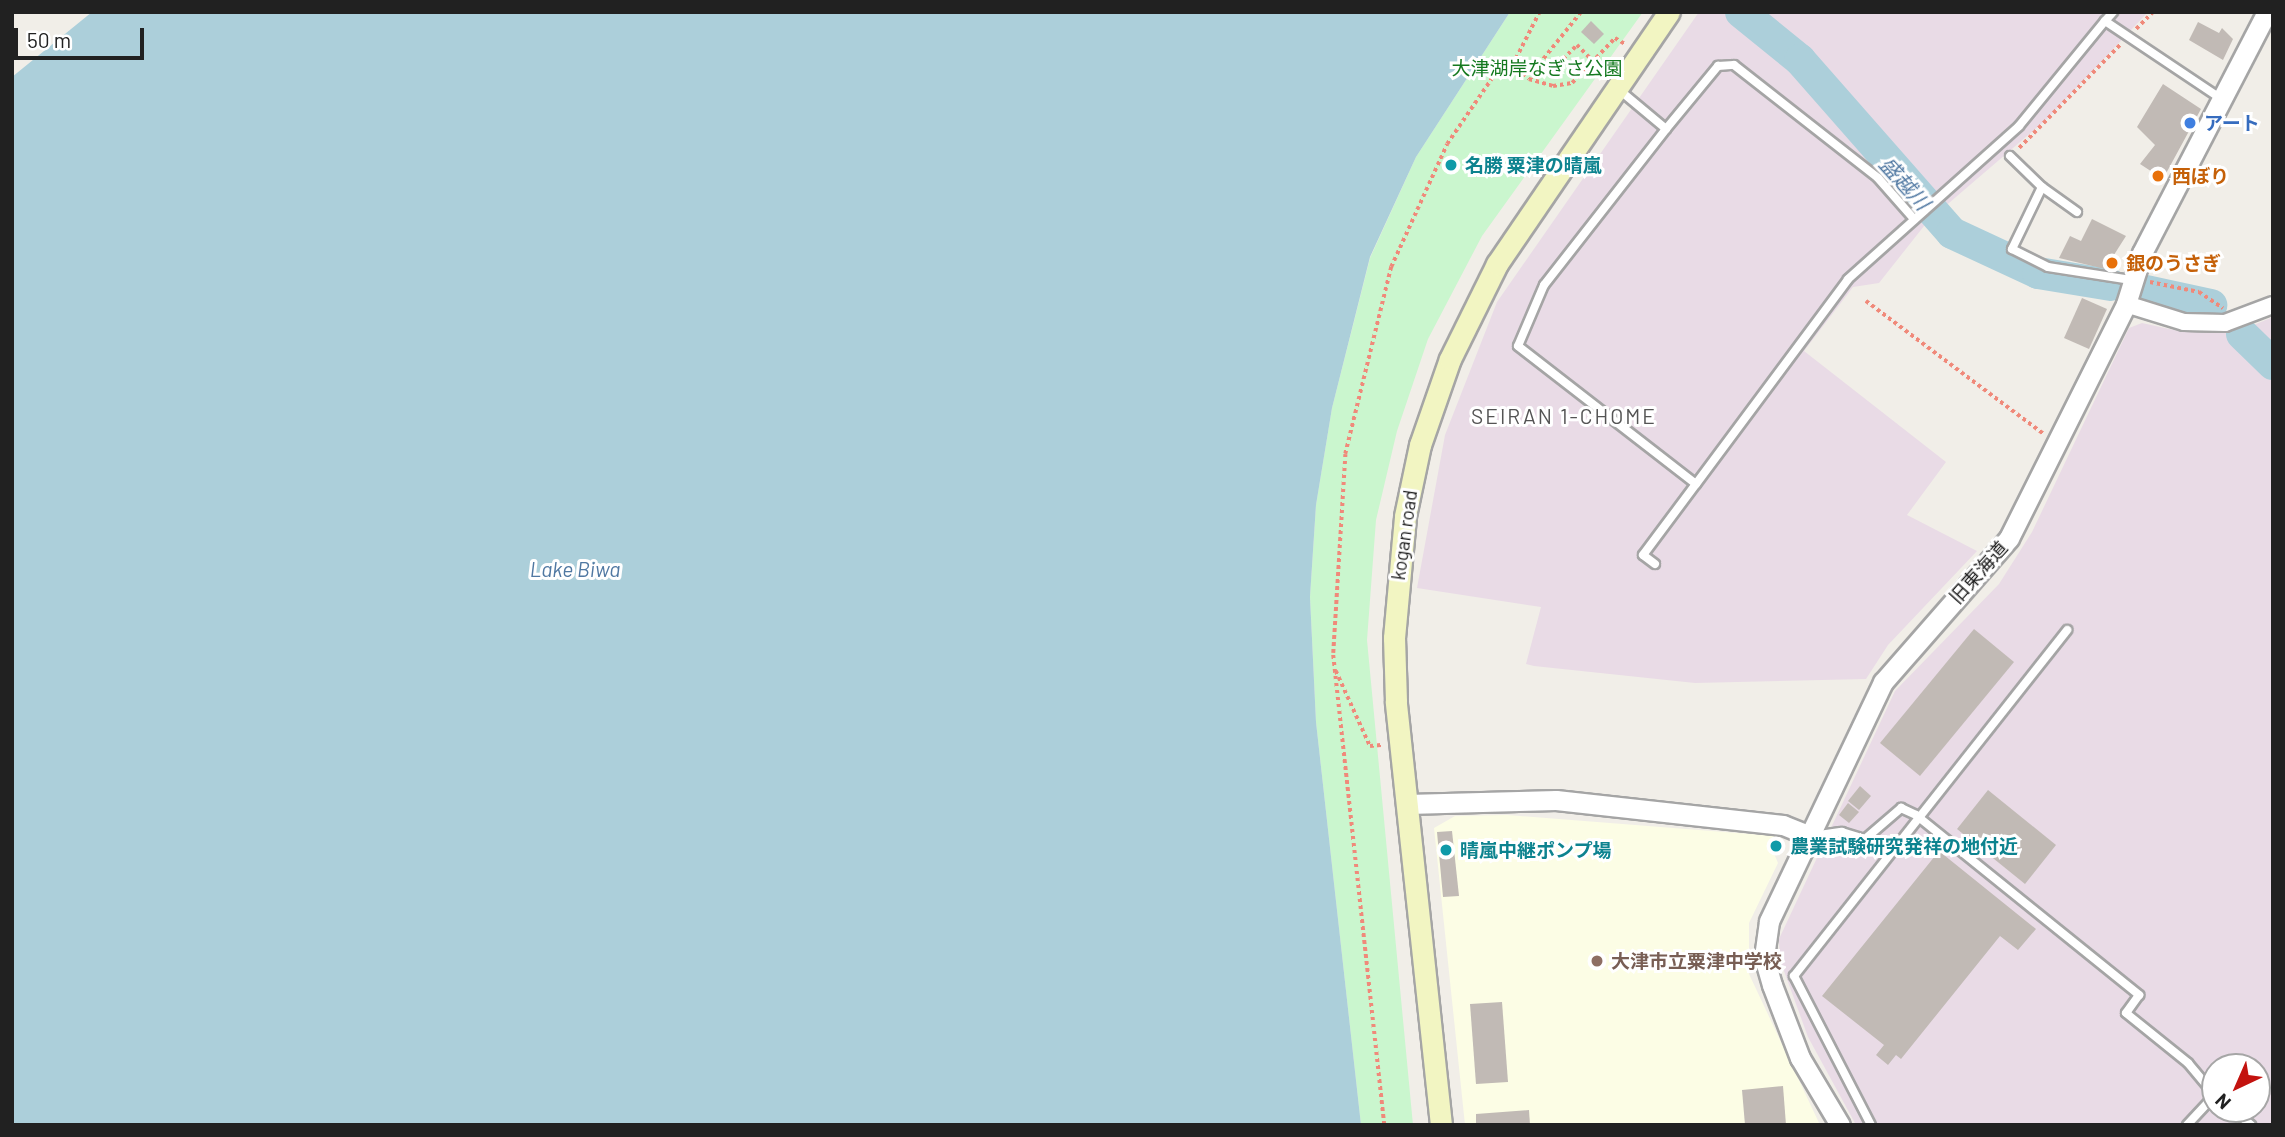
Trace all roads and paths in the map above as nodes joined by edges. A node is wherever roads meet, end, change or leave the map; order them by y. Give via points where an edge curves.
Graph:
1 (1540, 12) edge
2 (1581, 12) edge
3 (1669, 12) edge
4 (2112, 12) edge
5 (2153, 12) edge
6 (2261, 15) edge
7 (2105, 21) junction
8 (2125, 40) junction
9 (1625, 44) dead end
10 (1593, 61) junction
11 (1514, 64) junction
12 (1539, 64) junction
13 (1614, 86) junction
14 (2220, 98) junction
15 (1666, 129) junction
16 (2010, 156) joint
17 (2042, 187) junction
18 (2077, 212) dead end
19 (1916, 217) junction
20 (2137, 281) junction
21 (1866, 301) dead end
22 (2126, 304) junction
23 (2273, 305) edge
24 (2226, 312) dead end
25 (2054, 442) junction
26 (1696, 484) junction
27 (1656, 564) dead end
28 (2067, 630) dead end
29 (1334, 667) junction
30 (1383, 745) dead end
31 (1407, 804) junction
32 (1916, 815) junction
33 (1810, 836) junction
34 (2201, 1079) edge
35 (2201, 1108) edge
36 (1384, 1125) edge
37 (1441, 1125) edge
38 (1840, 1125) edge
39 (1871, 1125) edge
40 (2187, 1125) edge

1 - 11 path
2 - 12 path
3 - 13 main road, kogan road
4 - 7 lane
5 - 8 path
6 - 14 street, 旧東海道
7 - 8 lane
7 - 19 lane via 2019,126
8 - 14 lane
8 - 16 path
9 - 10 path via 1615,38
10 - 11 path via 1572,83 1553,86 1529,79
10 - 12 path via 1577,45 1558,64
11 - 12 path
11 - 29 path via 1494,75 1447,144 1412,216 1371,329 1340,502
13 - 15 lane
13 - 31 main road, kogan road via 1497,264 1450,359 1420,445 1405,516 1394,638
14 - 20 street, 旧東海道
15 - 19 lane via 1718,66 1734,65 1878,178
15 - 26 lane via 1544,285 1518,346
16 - 17 lane
17 - 18 lane
17 - 20 lane via 2012,249 2048,267
19 - 26 lane via 1848,279
20 - 22 street, 旧東海道
20 - 24 path via 2199,292
21 - 25 path
22 - 23 street via 2184,322 2225,323
22 - 25 street, 旧東海道
25 - 33 street, 旧東海道 via 2004,546 1883,682
26 - 27 lane via 1643,555
28 - 32 lane
29 - 30 path via 1370,746
29 - 36 path
31 - 33 street via 1556,800 1783,825
31 - 37 main road, kogan road
32 - 33 lane via 1902,808 1865,839 1842,832
32 - 34 lane via 2139,995 2126,1013
32 - 39 lane via 1794,976
33 - 38 street, 旧東海道 via 1769,921 1764,957 1800,1058
35 - 40 lane

